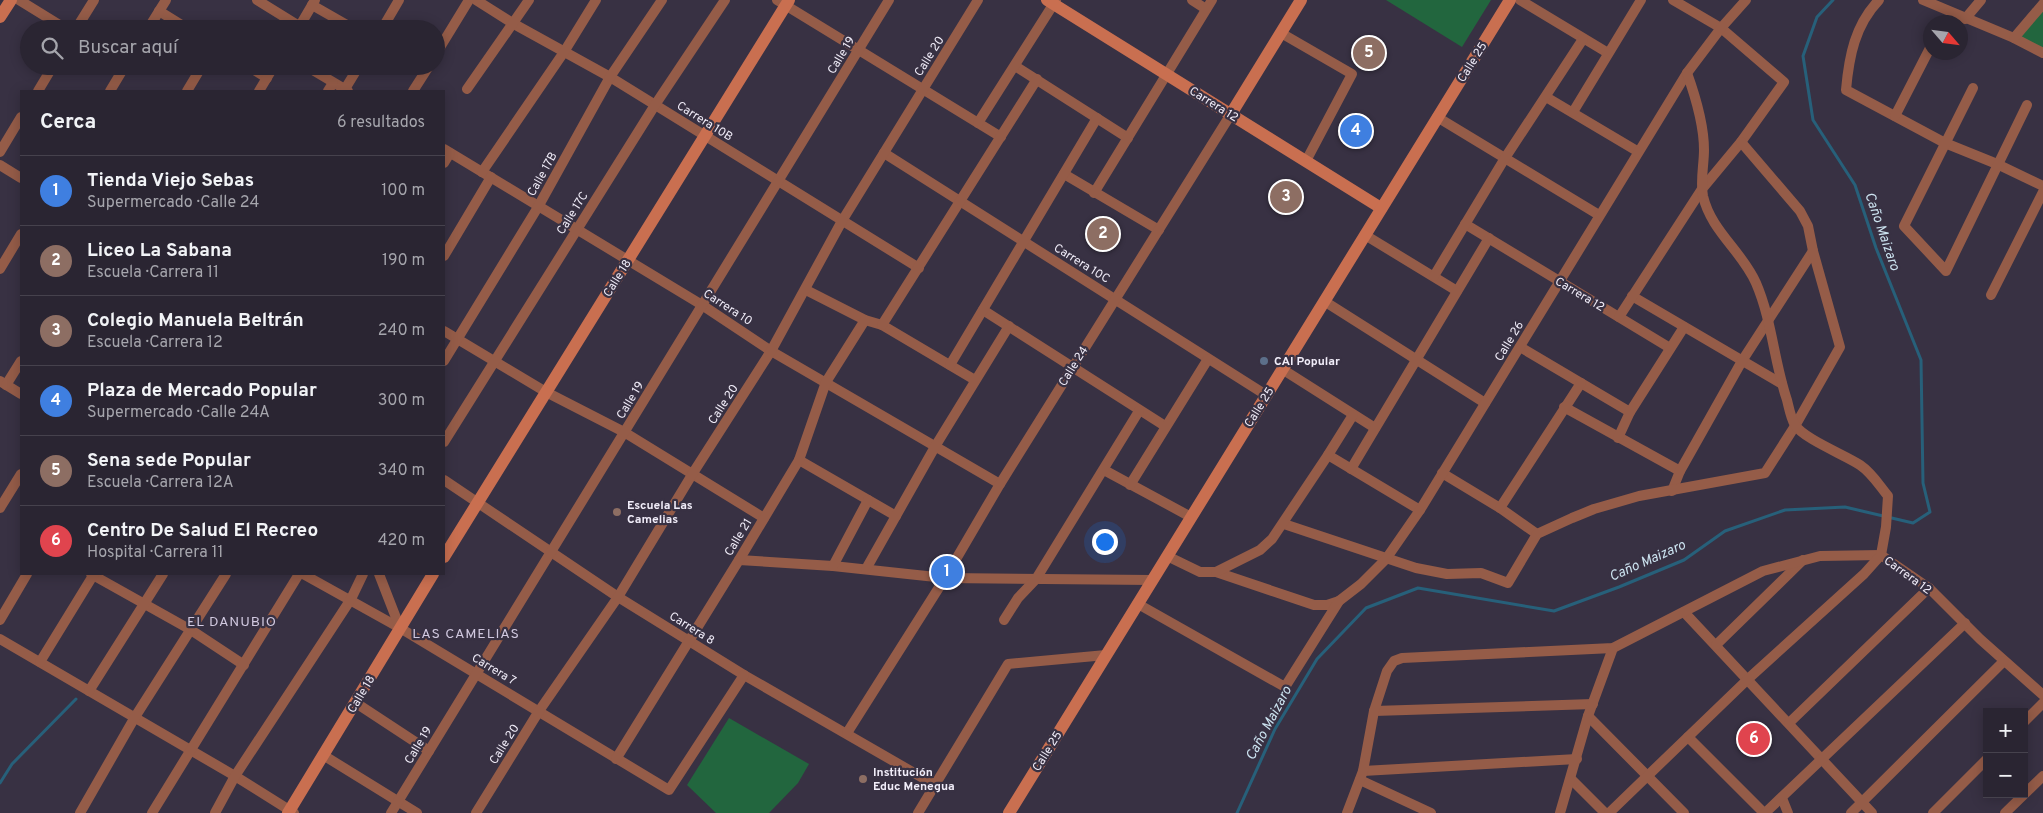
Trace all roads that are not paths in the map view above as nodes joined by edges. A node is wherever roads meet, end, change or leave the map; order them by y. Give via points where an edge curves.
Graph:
1 (11, 0) edge
2 (19, 0) edge
3 (94, 0) edge
4 (166, 0) edge
5 (258, 0) edge
6 (399, 0) edge
7 (469, 0) edge
8 (476, 0) edge
9 (530, 0) edge
10 (596, 0) edge
11 (662, 0) edge
12 (725, 0) edge
13 (889, 0) edge
14 (978, 0) edge
15 (1192, 0) edge
16 (1301, 0) edge
17 (1510, 0) edge
18 (1520, 0) edge
19 (1641, 0) edge
20 (1674, 0) edge
21 (1746, 0) edge
22 (1879, 0) edge
23 (1924, 0) edge
24 (1981, 0) edge
25 (1052, 1) edge
26 (314, 2) edge
27 (784, 2) edge
28 (1209, 4) edge
29 (2043, 4) edge
30 (159, 11) junction
31 (1959, 15) edge
32 (1968, 16) edge
33 (0, 17) edge
34 (1968, 19) edge
35 (51, 20) edge
36 (82, 20) edge
37 (154, 20) edge
38 (174, 20) edge
39 (288, 20) edge
40 (302, 20) edge
41 (341, 20) edge
42 (387, 20) edge
43 (514, 24) junction
44 (1721, 28) junction
45 (1281, 33) junction
46 (2014, 38) junction
47 (445, 39) edge
48 (1583, 39) junction
49 (859, 50) junction
50 (564, 52) junction
51 (1608, 53) junction
52 (2043, 53) edge
53 (1924, 60) edge
54 (1015, 66) junction
55 (1686, 73) junction
56 (48, 75) edge
57 (120, 75) edge
58 (197, 75) edge
59 (262, 75) edge
60 (269, 75) edge
61 (317, 75) edge
62 (354, 75) edge
63 (424, 75) edge
64 (1167, 75) junction
65 (610, 77) junction
66 (267, 78) junction
67 (1037, 79) junction
68 (331, 87) edge
69 (1973, 88) dead end
70 (467, 89) dead end
71 (923, 89) junction
72 (39, 90) edge
73 (111, 90) edge
74 (188, 90) edge
75 (260, 90) edge
76 (346, 90) edge
77 (415, 90) edge
78 (1546, 97) junction
79 (654, 105) junction
80 (2027, 105) dead end
81 (1573, 112) junction
82 (1231, 114) junction
83 (1895, 116) junction
84 (1437, 117) junction
85 (1097, 118) junction
86 (20, 120) edge
87 (978, 123) junction
88 (705, 136) junction
89 (1001, 137) junction
90 (1128, 138) junction
91 (1741, 142) junction
92 (1945, 143) junction
93 (447, 151) edge
94 (1637, 151) junction
95 (0, 152) edge
96 (884, 153) junction
97 (1505, 158) junction
98 (1306, 161) junction
99 (1997, 164) junction
100 (0, 165) edge
101 (1064, 174) junction
102 (487, 175) junction
103 (20, 177) edge
104 (778, 181) junction
105 (2043, 186) edge
106 (1702, 189) junction
107 (2043, 192) edge
108 (1094, 193) junction
109 (960, 201) junction
110 (538, 207) junction
111 (1381, 208) junction
112 (1599, 215) junction
113 (842, 220) junction
114 (1465, 224) junction
115 (577, 229) junction
116 (1158, 230) junction
117 (1365, 235) junction
118 (20, 236) edge
119 (1489, 238) junction
120 (1024, 241) junction
121 (1813, 251) junction
122 (445, 254) edge
123 (628, 260) junction
124 (919, 268) junction
125 (0, 269) edge
126 (1434, 276) junction
127 (1559, 282) junction
128 (806, 290) junction
129 (1457, 291) junction
130 (1992, 295) dead end
131 (1632, 296) junction
132 (1115, 299) junction
133 (1324, 301) junction
134 (702, 305) junction
135 (984, 310) junction
136 (1619, 317) junction
137 (865, 320) junction
138 (1768, 321) junction
139 (882, 325) junction
140 (1009, 326) junction
141 (1684, 327) junction
142 (445, 332) edge
143 (457, 339) junction
144 (1520, 347) junction
145 (1670, 348) junction
146 (771, 350) junction
147 (445, 359) edge
148 (1208, 359) junction
149 (1417, 359) junction
150 (495, 361) junction
151 (1742, 361) junction
152 (20, 362) edge
153 (950, 365) junction
154 (1073, 367) junction
155 (1282, 369) junction
156 (976, 380) junction
157 (826, 382) junction
158 (3, 383) edge
159 (1581, 383) junction
160 (1782, 384) junction
161 (546, 392) junction
162 (20, 393) edge
163 (1266, 395) junction
164 (1485, 403) junction
165 (1564, 407) junction
166 (1139, 411) junction
167 (1630, 412) junction
168 (1352, 415) junction
169 (1165, 426) junction
170 (1796, 426) junction
171 (1376, 428) junction
172 (624, 432) junction
173 (1618, 438) junction
174 (445, 440) edge
175 (936, 445) junction
176 (1328, 455) junction
177 (799, 460) junction
178 (1351, 469) junction
179 (1104, 470) junction
180 (1680, 471) junction
181 (693, 473) junction
182 (1442, 473) junction
183 (20, 476) edge
184 (445, 481) edge
185 (1000, 484) junction
186 (1130, 485) junction
187 (1672, 491) junction
188 (868, 500) junction
189 (478, 502) junction
190 (0, 508) edge
191 (1500, 508) junction
192 (1420, 510) junction
193 (896, 516) junction
194 (1191, 517) junction
195 (764, 518) junction
196 (1284, 524) junction
197 (1537, 534) junction
198 (551, 552) junction
199 (445, 555) edge
200 (1881, 555) junction
201 (1167, 556) junction
202 (1386, 559) junction
203 (1803, 559) junction
204 (739, 560) junction
205 (833, 566) junction
206 (866, 569) junction
207 (1216, 572) junction
208 (26, 575) edge
209 (92, 575) edge
210 (95, 575) edge
211 (163, 575) edge
212 (225, 575) edge
213 (298, 575) edge
214 (305, 575) edge
215 (363, 575) edge
216 (379, 575) edge
217 (432, 575) edge
218 (945, 578) junction
219 (1036, 579) junction
220 (1152, 580) junction
221 (1929, 588) junction
222 (618, 597) junction
223 (351, 599) junction
224 (1339, 601) junction
225 (144, 604) junction
226 (1138, 604) junction
227 (1684, 612) junction
228 (0, 620) edge
229 (1004, 620) dead end
230 (1965, 624) junction
231 (400, 628) junction
232 (191, 630) junction
233 (0, 639) edge
234 (689, 640) junction
235 (1716, 645) junction
236 (1613, 648) junction
237 (1106, 655) junction
238 (2004, 661) junction
239 (40, 662) junction
240 (244, 665) junction
241 (477, 673) junction
242 (744, 675) junction
243 (1748, 679) junction
244 (89, 690) junction
245 (2043, 695) edge
246 (356, 703) junction
247 (2043, 703) edge
248 (1592, 704) junction
249 (539, 711) junction
250 (1374, 711) junction
251 (1588, 716) junction
252 (135, 718) junction
253 (2028, 718) edge
254 (1790, 723) junction
255 (846, 733) junction
256 (1688, 737) junction
257 (190, 751) junction
258 (429, 751) junction
259 (323, 755) junction
260 (1823, 758) junction
261 (1577, 759) junction
262 (616, 760) junction
263 (1983, 764) edge
264 (235, 776) junction
265 (1362, 776) junction
266 (1647, 776) junction
267 (2043, 776) edge
268 (1571, 779) junction
269 (935, 785) junction
270 (1782, 798) junction
271 (398, 801) junction
272 (1862, 803) junction
273 (290, 812) edge
274 (80, 813) edge
275 (152, 813) edge
276 (215, 813) edge
277 (391, 813) edge
278 (417, 813) edge
279 (476, 813) edge
280 (918, 813) edge
281 (1009, 813) edge
282 (1347, 813) edge
283 (1430, 813) edge
284 (1560, 813) edge
285 (1607, 813) edge
286 (1684, 813) edge
287 (1765, 813) edge
288 (1788, 813) edge
289 (1851, 813) edge
290 (1872, 813) edge
291 (1933, 813) edge
292 (2005, 813) edge

1 - 33 street
2 - 35 street
3 - 36 street
4 - 30 street
5 - 39 street
6 - 42 street
7 - 47 street
8 - 43 street, Carrera 10B
9 - 43 street
10 - 50 street
11 - 65 street, Calle 17B
12 - 79 street, Calle 17C
13 - 49 street, Calle 19
14 - 71 street, Calle 20
15 - 28 street
16 - 45 street, Calle 24
17 - 84 street, Calle 25
18 - 48 street
19 - 51 street
20 - 44 street
21 - 44 street, Calle 26
22 - 83 street via 1858,30 1849,61 1846,90
23 - 31 street
24 - 32 street
25 - 54 street
25 - 64 street, Carrera 12
26 - 40 street
26 - 41 street
27 - 49 street
27 - 88 street, Calle 18
28 - 64 street
29 - 46 street
30 - 37 street
30 - 38 street
34 - 46 street
43 - 50 street, Carrera 10B
43 - 70 street
44 - 55 street, Calle 26
44 - 91 street via 1784,82
45 - 82 street, Calle 24
45 - 98 street via 1352,74
46 - 52 street
48 - 51 street
48 - 78 street
49 - 71 street
49 - 104 street, Calle 19
50 - 65 street, Carrera 10B
50 - 102 street
51 - 81 street
53 - 83 street
54 - 67 street
54 - 87 street
55 - 94 street, Calle 26
55 - 106 street via 1703,131
56 - 72 street
57 - 73 street
58 - 74 street
59 - 66 street
60 - 66 street
61 - 68 street
62 - 76 street
63 - 77 street
64 - 82 street, Carrera 12
64 - 90 street
65 - 79 street, Carrera 10B
65 - 110 street, Calle 17B
66 - 75 street
67 - 85 street
67 - 89 street
68 - 76 street
69 - 92 street
71 - 87 street
71 - 96 street, Calle 20
78 - 81 street
78 - 97 street
79 - 88 street, Carrera 10B
79 - 115 street, Calle 17C
80 - 99 street
81 - 94 street
82 - 98 street, Carrera 12
82 - 116 street, Calle 24
83 - 92 street
84 - 97 street
84 - 111 street, Calle 25
85 - 90 street
85 - 101 street
86 - 95 street
87 - 89 street
88 - 104 street, Carrera 10B
88 - 123 street, Calle 18
89 - 109 street
90 - 108 street
91 - 106 street
91 - 121 street via 1804,218 1811,234
92 - 99 street
92 - 99 street via 1904,226 1946,271
93 - 102 street, Carrera 10
94 - 112 street, Calle 26
96 - 109 street, Carrera 10C
96 - 113 street, Calle 20
97 - 112 street
97 - 114 street
98 - 111 street, Carrera 12
99 - 105 street
100 - 103 street
101 - 108 street
101 - 120 street
102 - 110 street, Carrera 10
102 - 122 street
104 - 113 street, Carrera 10B
104 - 134 street, Calle 19
106 - 131 street
106 - 138 street via 1705,205 1715,225 1751,272
107 - 130 street
108 - 116 street
109 - 120 street, Carrera 10C
109 - 124 street
110 - 115 street, Carrera 10
110 - 143 street, Calle 17B
111 - 117 street, Calle 25
112 - 127 street, Calle 26
113 - 124 street, Carrera 10B
113 - 128 street, Calle 20
114 - 119 street, Carrera 12
114 - 126 street
115 - 123 street, Carrera 10
115 - 150 street, Calle 17C
116 - 132 street, Calle 24
117 - 126 street
117 - 133 street, Calle 25
118 - 125 street
119 - 127 street, Carrera 12
119 - 129 street
120 - 132 street, Carrera 10C
120 - 135 street
121 - 138 street
121 - 170 street via 1840,346
123 - 134 street, Carrera 10
123 - 161 street, Calle 18
124 - 139 street
126 - 129 street
127 - 136 street, Carrera 12
127 - 144 street, Calle 26
128 - 137 street
128 - 146 street, Calle 20
129 - 149 street
131 - 136 street
131 - 141 street
132 - 148 street, Carrera 10C
132 - 154 street, Calle 24
133 - 149 street
133 - 155 street, Calle 25
134 - 146 street, Carrera 10
134 - 172 street, Calle 19
135 - 140 street
135 - 153 street
136 - 145 street, Carrera 12
137 - 139 street
137 - 157 street, Calle 21
138 - 151 street
138 - 160 street
139 - 153 street
140 - 154 street
140 - 156 street
141 - 145 street
141 - 151 street
142 - 143 street
143 - 147 street, Calle 17B
143 - 150 street
144 - 159 street
144 - 164 street, Calle 26
145 - 167 street
146 - 157 street, Carrera 10
146 - 181 street, Calle 20
148 - 163 street, Carrera 10C
148 - 169 street
149 - 164 street
149 - 171 street
150 - 161 street
150 - 174 street, Calle 17C
151 - 160 street
151 - 180 street
152 - 158 street
153 - 156 street
154 - 166 street
154 - 185 street, Calle 24
155 - 163 street, Calle 25
155 - 168 street
156 - 175 street
157 - 175 street, Carrera 10
157 - 177 street, Calle 21
158 - 162 street
159 - 165 street
159 - 167 street
160 - 170 street
161 - 172 street
161 - 189 street, Calle 18
163 - 194 street, Calle 25
164 - 182 street, Calle 26
165 - 173 street
165 - 191 street
166 - 169 street
166 - 179 street
167 - 173 street
168 - 171 street
168 - 176 street
169 - 186 street
170 - 187 street via 1765,472
170 - 200 street, Carrera 12 via 1865,468 1888,496
171 - 178 street
172 - 181 street
172 - 198 street, Calle 19
173 - 180 street
175 - 185 street, Carrera 10
175 - 193 street
176 - 178 street
176 - 196 street
177 - 188 street
177 - 195 street, Calle 21
178 - 192 street
179 - 186 street
179 - 219 street
180 - 187 street
181 - 195 street
181 - 222 street, Calle 20
182 - 191 street
182 - 192 street, Calle 26
183 - 190 street
184 - 189 street, Carrera 8
185 - 218 street, Calle 24
186 - 194 street
187 - 197 street via 1639,496 1594,509
188 - 193 street
188 - 205 street
189 - 198 street, Carrera 8
189 - 199 street, Calle 18
191 - 197 street
192 - 202 street, Calle 26
193 - 206 street
194 - 201 street, Calle 25
195 - 204 street, Calle 21
196 - 202 street
196 - 207 street via 1260,550
197 - 202 street via 1508,583 1481,573 1448,574
198 - 222 street, Carrera 8
198 - 241 street, Calle 19
200 - 203 street
200 - 221 street, Carrera 12
200 - 243 street
201 - 207 street via 1200,572
201 - 220 street, Calle 25
202 - 224 street, Calle 26
203 - 227 street via 1763,570
203 - 235 street
204 - 205 street
204 - 234 street, Calle 21
205 - 206 street
206 - 218 street
207 - 224 street via 1314,605
208 - 228 street
209 - 239 street
210 - 225 street
211 - 225 street
212 - 232 street
213 - 240 street
214 - 223 street, Carrera 7
215 - 223 street
216 - 231 street
217 - 231 street, Calle 18
218 - 219 street
218 - 255 street, Calle 24
219 - 220 street
219 - 229 street
220 - 226 street, Calle 25
221 - 230 street, Carrera 12
221 - 254 street
222 - 234 street, Carrera 8
222 - 249 street, Calle 20
223 - 231 street, Carrera 7
223 - 264 street
224 - 226 street, Calle 26 via 1285,687
225 - 232 street
225 - 244 street
226 - 237 street, Calle 25
227 - 235 street
227 - 236 street
230 - 238 street, Carrera 12
230 - 260 street
231 - 241 street, Carrera 7
231 - 246 street, Calle 18
232 - 240 street
232 - 252 street
233 - 239 street
234 - 242 street, Carrera 8
234 - 262 street, Calle 21
235 - 243 street
236 - 248 street
236 - 250 street via 1402,658 1390,666
237 - 269 street via 1008,664
237 - 281 street, Calle 25
238 - 245 street, Carrera 12
238 - 272 street
239 - 244 street
240 - 257 street
241 - 249 street, Carrera 7
241 - 258 street, Calle 19
242 - 255 street, Carrera 8
242 - 262 street, Carrera 7 via 669,790
243 - 254 street
243 - 256 street
244 - 252 street
246 - 258 street
246 - 259 street, Calle 18
247 - 253 street
248 - 250 street
248 - 251 street
249 - 262 street, Carrera 7
249 - 279 street, Calle 20
250 - 265 street
251 - 261 street
251 - 266 street
252 - 257 street
252 - 274 street
254 - 260 street
255 - 269 street, Carrera 8
256 - 266 street
256 - 287 street
257 - 264 street
257 - 275 street
258 - 271 street, Calle 19
259 - 271 street
259 - 273 street, Calle 18
260 - 270 street
260 - 272 street
261 - 265 street
261 - 268 street
263 - 291 street
264 - 273 street
264 - 276 street
265 - 282 street
265 - 283 street
266 - 285 street
266 - 286 street
267 - 292 street
268 - 284 street
268 - 285 street
269 - 280 street
270 - 287 street
270 - 288 street
271 - 277 street, Calle 19
271 - 278 street
272 - 289 street
272 - 290 street

